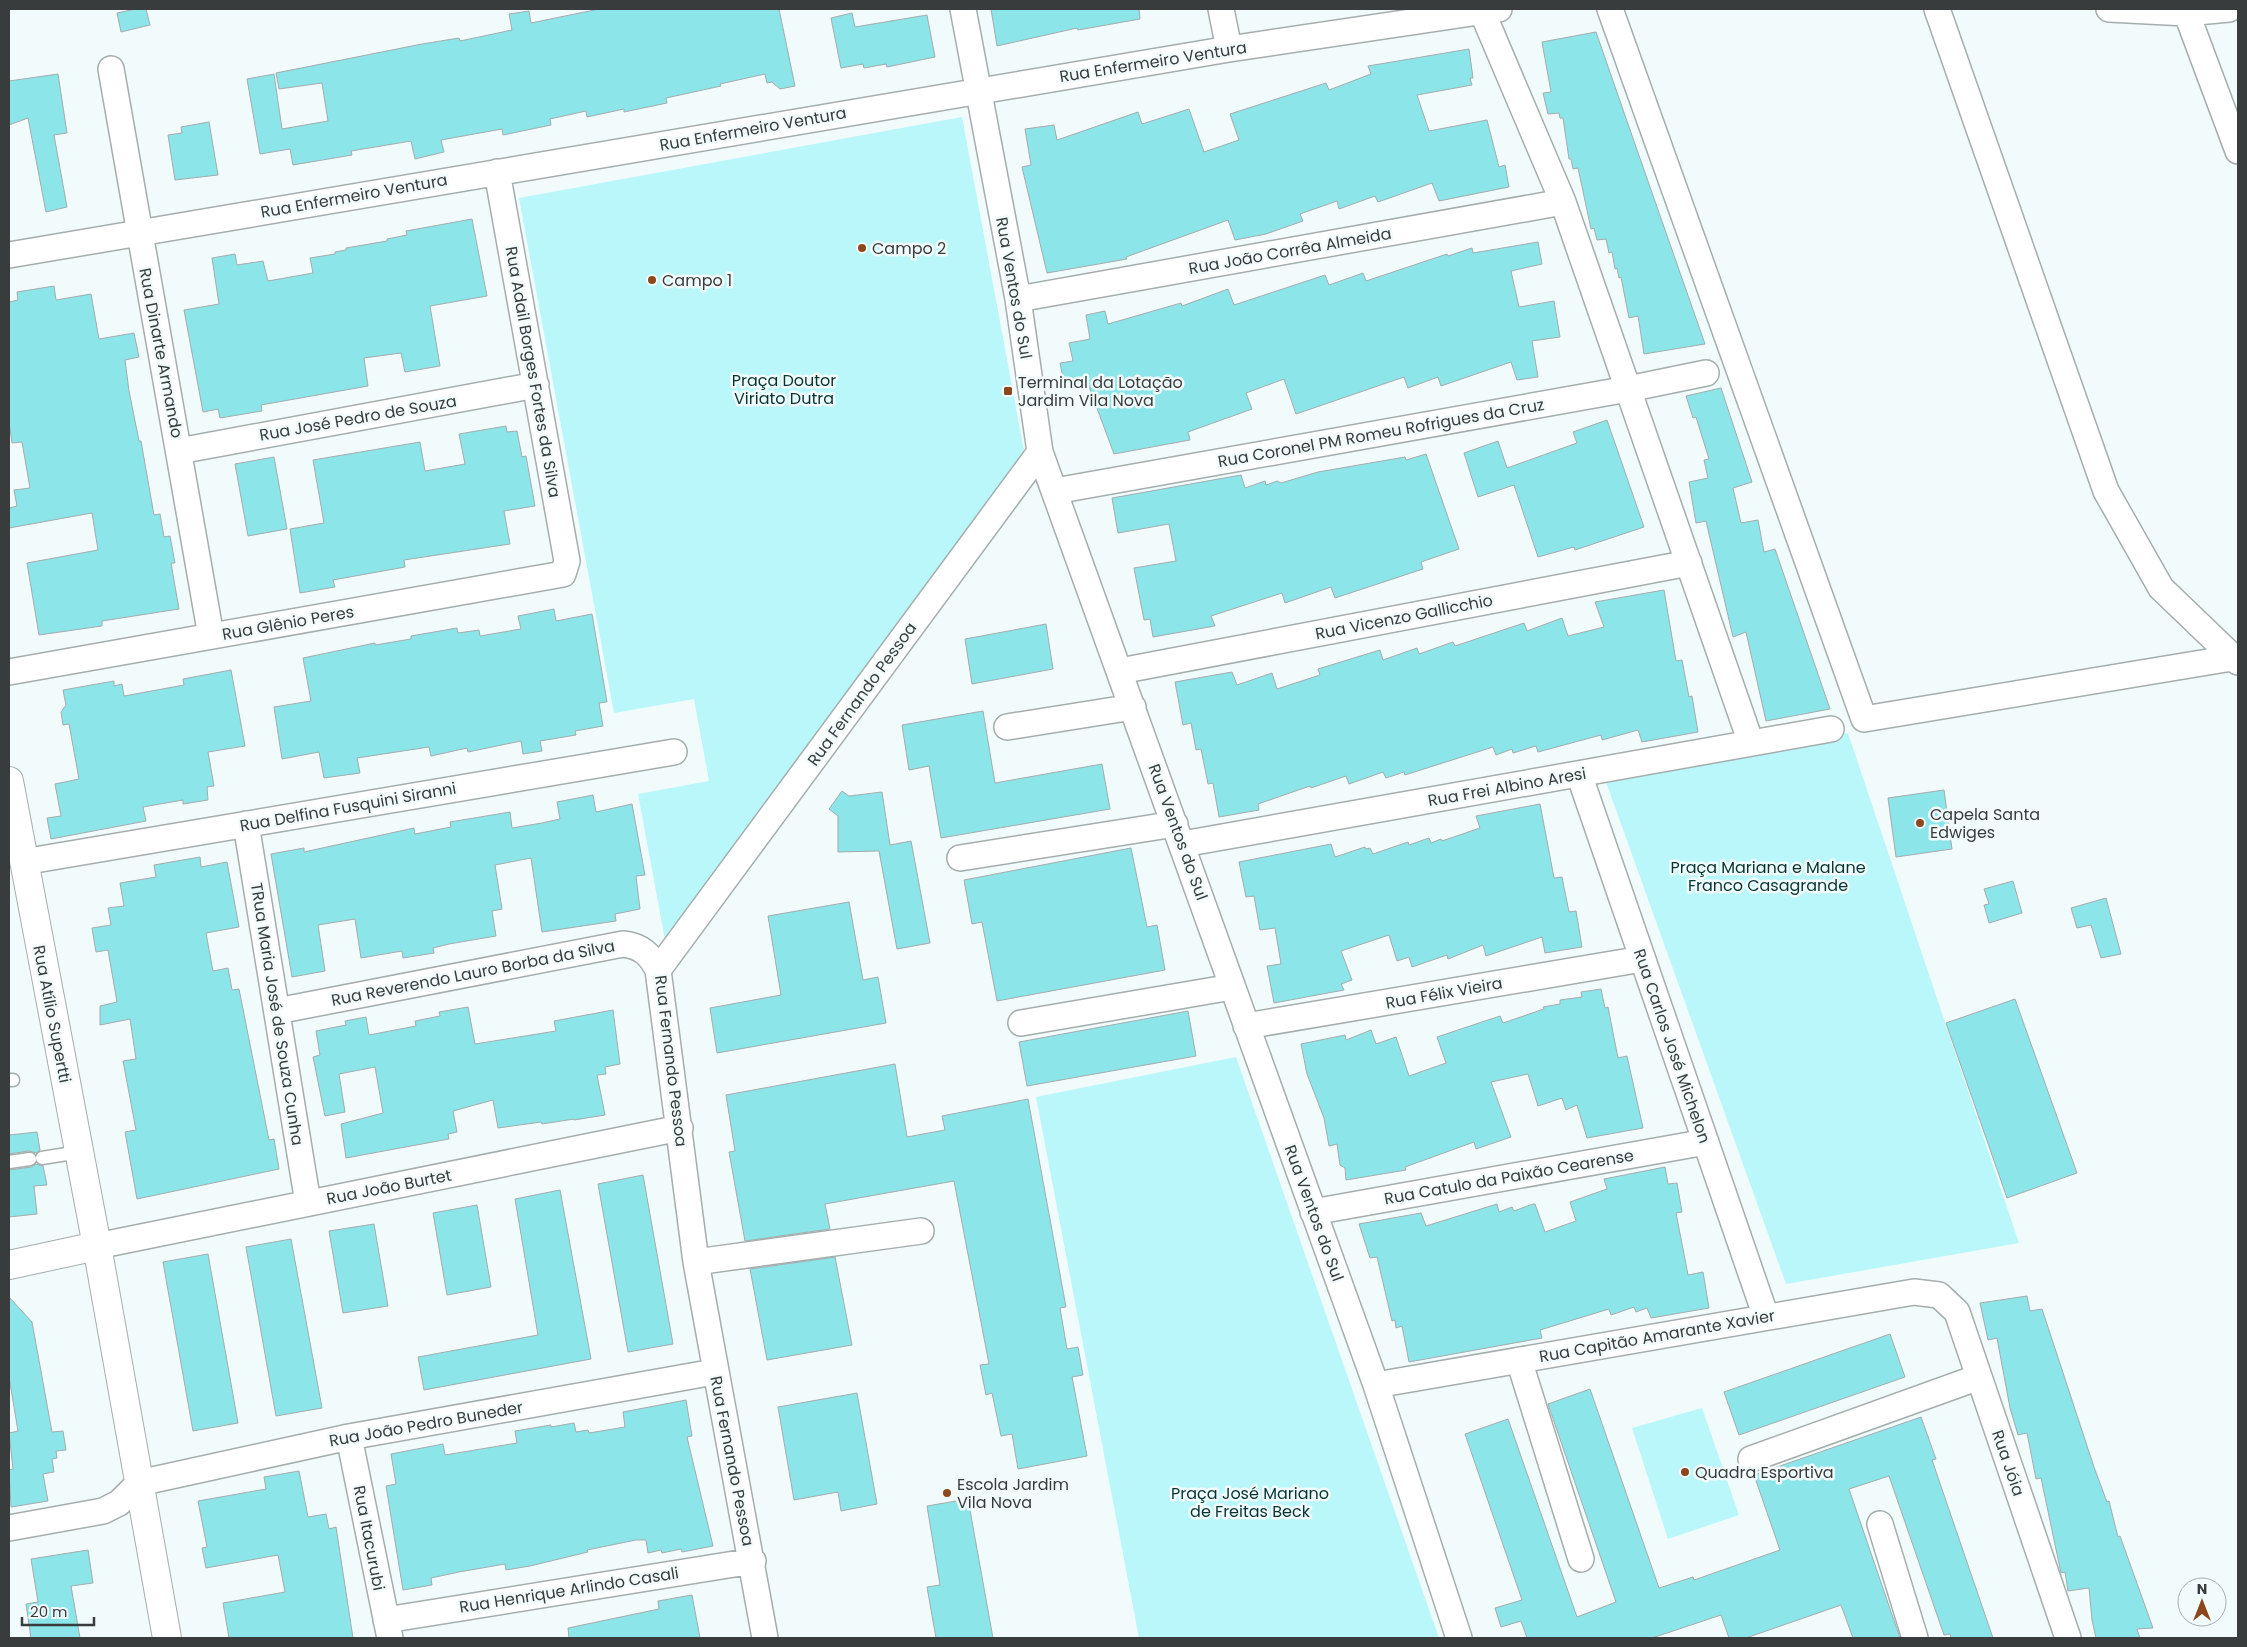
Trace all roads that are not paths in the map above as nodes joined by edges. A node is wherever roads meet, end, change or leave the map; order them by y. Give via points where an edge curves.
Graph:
1 (962, 9) edge
2 (1221, 9) edge
3 (1610, 9) edge
4 (1937, 9) edge
5 (2109, 9) edge
6 (2229, 9) edge
7 (1487, 10) edge
8 (2185, 11) edge
9 (1229, 49) junction
10 (111, 69) dead end
11 (978, 91) junction
12 (2238, 150) edge
13 (497, 172) junction
14 (1563, 202) junction
15 (138, 233) junction
16 (9, 255) edge
17 (1018, 299) junction
18 (1706, 372) dead end
19 (536, 385) junction
20 (1628, 389) junction
21 (180, 451) junction
22 (1040, 452) junction
23 (1055, 492) junction
24 (1689, 563) junction
25 (566, 571) joint
26 (212, 636) junction
27 (2236, 659) edge
28 (1120, 671) junction
29 (9, 672) edge
30 (1133, 707) junction
31 (1007, 727) dead end
32 (1831, 729) dead end
33 (1751, 744) junction
34 (674, 752) dead end
35 (1579, 774) junction
36 (9, 781) edge
37 (246, 824) junction
38 (1179, 834) junction
39 (960, 858) dead end
40 (23, 862) junction
41 (1642, 960) junction
42 (658, 970) junction
43 (1232, 987) junction
44 (276, 1011) junction
45 (1021, 1023) dead end
46 (1246, 1026) junction
47 (680, 1128) junction
48 (1706, 1142) junction
49 (79, 1152) junction
50 (9, 1162) edge
51 (308, 1203) junction
52 (1313, 1212) junction
53 (921, 1231) dead end
54 (97, 1246) junction
55 (696, 1262) junction
56 (9, 1265) edge
57 (1939, 1295) joint
58 (1766, 1317) junction
59 (1520, 1360) junction
60 (714, 1372) junction
61 (1979, 1377) junction
62 (1376, 1385) junction
63 (349, 1437) junction
64 (1751, 1459) dead end
65 (139, 1483) junction
66 (1880, 1524) dead end
67 (9, 1528) edge
68 (1581, 1559) dead end
69 (753, 1561) junction
70 (388, 1629) edge
71 (167, 1638) edge
72 (765, 1638) edge
73 (1459, 1638) edge
74 (1915, 1638) edge
75 (2068, 1638) edge

1 - 11 street, Rua Ventos do Sul
2 - 9 street
3 - 27 street via 1864,719
4 - 27 street via 2106,491 2161,588
5 - 8 street
6 - 8 street
7 - 9 street, Rua Enfermeiro Ventura
7 - 14 street
8 - 12 street
9 - 11 street, Rua Enfermeiro Ventura
10 - 15 street, Rua Dinarte Armando
11 - 13 street, Rua Enfermeiro Ventura
11 - 17 street, Rua Ventos do Sul
13 - 15 street, Rua Enfermeiro Ventura
13 - 19 street, Rua Adail Borges Fortes da Silva
14 - 17 street, Rua João Corrêa Almeida
14 - 20 street
15 - 16 street, Rua Enfermeiro Ventura
15 - 21 street, Rua Dinarte Armando
17 - 22 street, Rua Ventos do Sul
18 - 20 street, Rua Coronel PM Romeu Rofrigues da Cruz
19 - 21 street, Rua José Pedro de Souza
19 - 25 street, Rua Adail Borges Fortes da Silva
20 - 23 street, Rua Coronel PM Romeu Rofrigues da Cruz
20 - 24 street
21 - 26 street, Rua Dinarte Armando
22 - 23 street, Rua Ventos do Sul
22 - 42 street, Rua Fernando Pessoa
23 - 28 street, Rua Ventos do Sul
24 - 28 street, Rua Vicenzo Gallicchio
24 - 33 street
25 - 26 street, Rua Glênio Peres via 558,576
26 - 29 street, Rua Glênio Peres
28 - 30 street, Rua Ventos do Sul
30 - 31 street
30 - 38 street, Rua Ventos do Sul
32 - 33 street, Rua Frei Albino Aresi
33 - 35 street, Rua Frei Albino Aresi
34 - 37 street, Rua Delfina Fusquini Siranni
35 - 38 street, Rua Frei Albino Aresi
35 - 41 street, Rua Carlos José Michelon
36 - 40 street, Rua Atílio Supertti
37 - 40 street, Rua Delfina Fusquini Siranni
37 - 44 street, TRua Maria José de Souza Cunha
38 - 39 street, Rua Frei Albino Aresi
38 - 43 street, Rua Ventos do Sul
40 - 49 street, Rua Atílio Supertti
41 - 46 street, Rua Félix Vieira
41 - 48 street, Rua Carlos José Michelon
42 - 44 street, Rua Reverendo Lauro Borba da Silva via 651,955 641,948 623,944
42 - 47 street, Rua Fernando Pessoa
43 - 45 street
43 - 46 street, Rua Ventos do Sul
44 - 51 street, TRua Maria José de Souza Cunha
46 - 52 street, Rua Ventos do Sul
47 - 51 street, Rua João Burtet
47 - 55 street, Rua Fernando Pessoa
48 - 52 street, Rua Catulo da Paixão Cearense
48 - 58 street, Rua Carlos José Michelon
49 - 50 lane
49 - 54 street, Rua Atílio Supertti
51 - 54 street, Rua João Burtet
52 - 62 street, Rua Ventos do Sul
53 - 55 street
54 - 56 street
54 - 65 street, Rua Atílio Supertti
55 - 60 street, Rua Fernando Pessoa
57 - 58 street, Rua Capitão Amarante Xavier via 1914,1292
57 - 61 street, Rua Jóia via 1956,1312
58 - 59 street, Rua Capitão Amarante Xavier
59 - 62 street, Rua Capitão Amarante Xavier
59 - 68 street
60 - 63 street, Rua João Pedro Buneder
60 - 69 street, Rua Fernando Pessoa
61 - 64 street
61 - 75 street, Rua Jóia
62 - 73 street, Rua Ventos do Sul
63 - 65 street, Rua João Pedro Buneder
63 - 70 street, Rua Itacurubi
65 - 67 street via 119,1503 103,1511
65 - 71 street, Rua Atílio Supertti
66 - 74 street
69 - 70 street, Rua Henrique Arlindo Casali
69 - 72 street, Rua Fernando Pessoa

